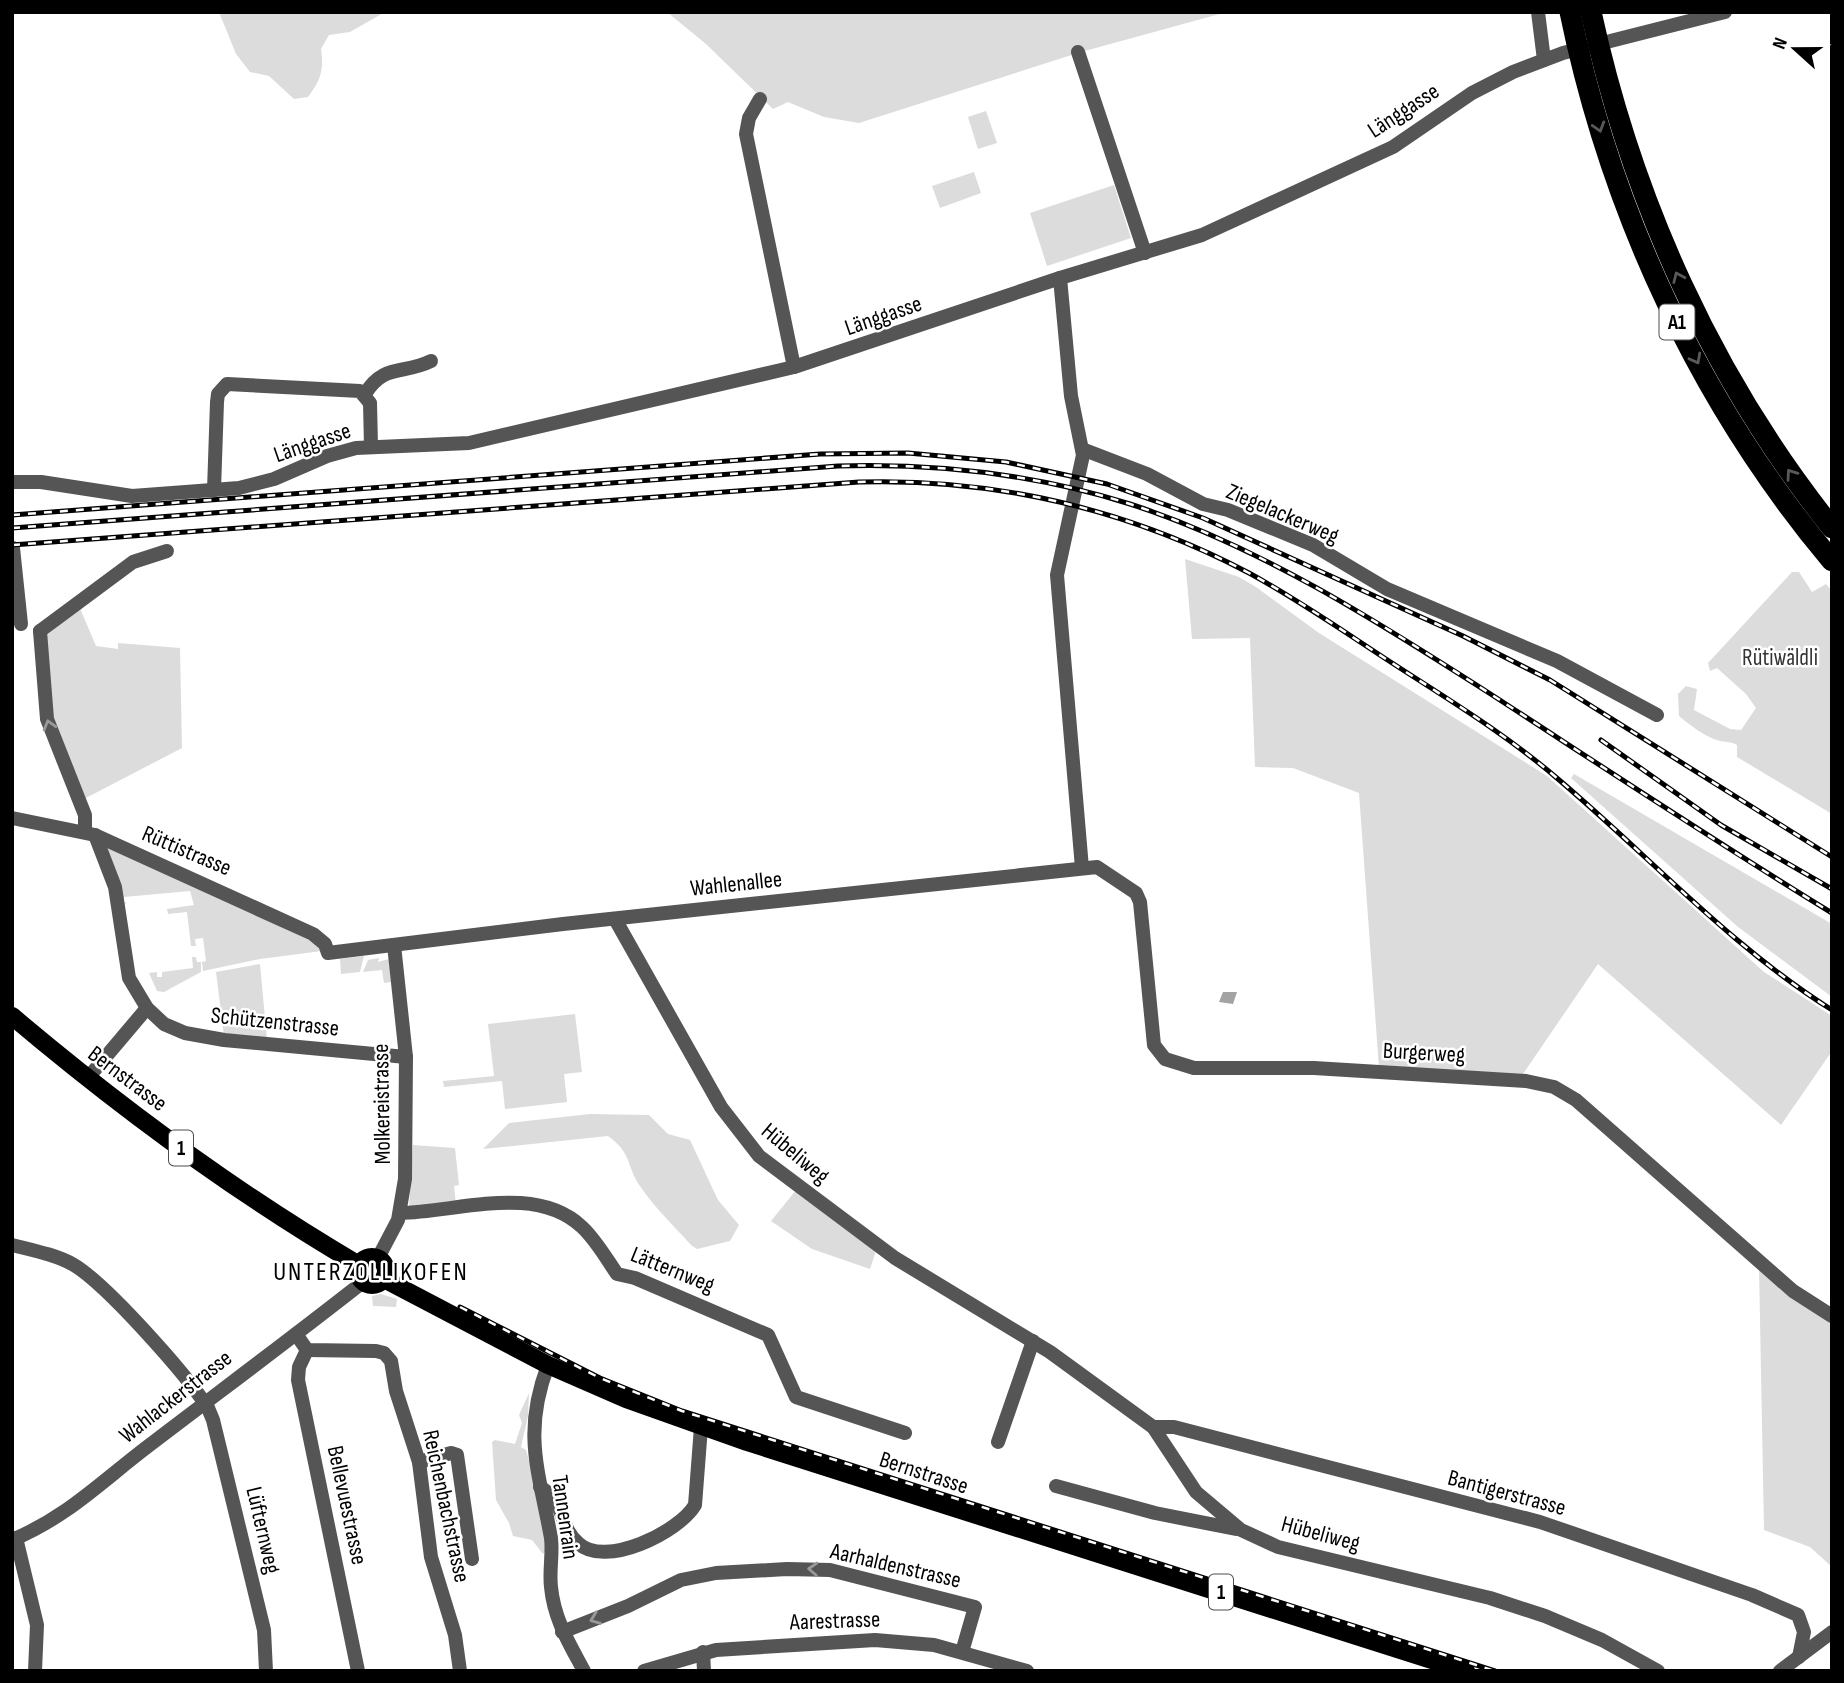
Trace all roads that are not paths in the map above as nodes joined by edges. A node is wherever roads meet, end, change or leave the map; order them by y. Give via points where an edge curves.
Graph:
1 (1538, 12) edge
2 (1570, 12) edge
3 (1725, 12) edge
4 (1587, 27) edge
5 (1078, 52) dead end
6 (1591, 59) junction
7 (1544, 60) junction
8 (760, 99) dead end
9 (1145, 253) junction
10 (1060, 278) junction
11 (431, 361) dead end
12 (794, 368) junction
13 (365, 394) junction
14 (371, 446) junction
15 (1082, 449) junction
16 (12, 482) edge
17 (214, 490) junction
18 (1832, 528) edge
19 (13, 548) edge
20 (167, 551) dead end
21 (1832, 561) edge
22 (17, 627) edge
23 (40, 631) junction
24 (1657, 715) dead end
25 (12, 818) edge
26 (90, 834) junction
27 (1082, 869) junction
28 (615, 919) junction
29 (394, 945) junction
30 (328, 953) joint
31 (147, 1008) junction
32 (12, 1016) edge
33 (405, 1057) junction
34 (87, 1079) junction
35 (400, 1213) junction
36 (12, 1245) edge
37 (378, 1258) junction
38 (361, 1273) junction
39 (384, 1279) junction
40 (1832, 1316) edge
41 (296, 1334) junction
42 (1033, 1341) junction
43 (307, 1350) junction
44 (548, 1365) junction
45 (205, 1403) junction
46 (701, 1427) junction
47 (1153, 1427) junction
48 (905, 1433) dead end
49 (998, 1442) dead end
50 (419, 1462) junction
51 (1056, 1486) dead end
52 (540, 1487) junction
53 (1241, 1530) junction
54 (14, 1539) edge
55 (472, 1559) dead end
56 (562, 1632) junction
57 (1832, 1632) edge
58 (703, 1652) junction
59 (962, 1652) junction
60 (1799, 1657) junction
61 (35, 1671) edge
62 (266, 1671) edge
63 (358, 1671) edge
64 (460, 1671) edge
65 (584, 1671) edge
66 (644, 1671) edge
67 (704, 1671) edge
68 (1027, 1671) edge
69 (1466, 1671) edge
70 (1658, 1671) edge
71 (1780, 1671) edge

1 - 7 street
2 - 4 highway, A1
3 - 7 street, Länggasse
4 - 6 highway, A1
5 - 9 street
18 -> 6 highway, A1 via 1755,421 1693,309
6 -> 21 highway, A1 via 1622,194 1671,312 1750,450
7 - 9 street, Länggasse via 1482,87 1380,154 1213,230
8 - 12 street via 746,134
9 - 10 street, Länggasse
10 - 12 street, Länggasse
10 - 15 street via 1070,388
11 - 13 street via 388,371
12 - 14 street, Länggasse via 469,443
13 - 14 street via 370,403
13 - 17 street via 345,388 227,384 217,401
14 - 17 street, Länggasse via 327,456 257,485
15 - 24 street, Ziegelackerweg via 1147,474 1203,504 1314,545 1387,589 1548,656
15 - 27 street via 1057,575
16 - 17 street, Länggasse via 132,496
19 - 22 street
20 - 23 street via 133,562
22 - 23 street
26 -> 23 street, Schützenstrasse via 47,719
25 - 26 street, Rüttistrasse
26 - 30 street, Rüttistrasse via 313,934
26 - 31 street, Schützenstrasse via 115,887 129,978
27 - 28 street, Wahlenallee
27 - 40 street, Burgerweg via 1104,870 1138,897 1154,1045 1165,1059 1205,1069 1314,1068 1526,1081 1554,1087 1576,1100 1793,1291
28 - 29 street, Wahlenallee
28 - 42 street, Hübeliweg via 721,1107 759,1156 895,1258
29 - 30 street, Wahlenallee
29 - 33 street, Molkereistrasse
31 - 33 street, Schützenstrasse via 170,1027 206,1038
31 - 34 street
32 - 34 main road, Bernstrasse / 1
33 - 35 street, Molkereistrasse via 405,1169
34 - 38 main road, Bernstrasse / 1
35 - 37 street, Molkereistrasse
35 - 48 street, Lätternweg via 523,1202 554,1208 581,1226 617,1274 768,1335 796,1397
36 - 45 street, Lüfternweg via 77,1267 135,1322
37 - 38 main road via 366,1259
37 - 39 main road via 385,1267
38 - 39 main road via 374,1285
38 - 41 street, Wahlackerstrasse
39 - 44 main road, Bernstrasse / 1
41 - 43 street
41 - 45 street, Wahlackerstrasse
42 - 47 street, Hübeliweg
42 - 49 street
43 - 50 street, Reichenbachstrasse via 384,1353 393,1366 396,1391
43 - 63 street, Bellevuestrasse via 298,1380
44 - 46 main road, Bernstrasse / 1
44 - 52 street, Tannenrain via 534,1415
45 - 54 street, Wahlackerstrasse via 74,1507
45 - 62 street, Lüfternweg via 214,1420 264,1630
46 - 52 street via 695,1505 689,1516 635,1545 602,1553 582,1547 569,1533 559,1505
46 - 69 main road, Bernstrasse / 1
47 - 53 street, Hübeliweg via 1196,1492
47 - 60 street, Bantigerstrasse via 1174,1427 1540,1522 1739,1590 1798,1615 1804,1632
50 - 55 street via 453,1452 458,1457
50 - 64 street, Reichenbachstrasse via 431,1557 455,1635
51 - 53 street
52 - 56 street, Tannenrain via 552,1547 554,1605
53 - 70 street, Hübeliweg via 1278,1547 1490,1598 1545,1616
54 - 61 street via 37,1625
59 -> 56 street, Aarhaldenstrasse via 975,1607 830,1570 727,1572 681,1580
56 - 65 street, Tannenrain
57 - 60 street
58 - 59 street, Aarestrasse via 891,1640
58 - 66 street, Aarestrasse
58 - 67 street
59 - 68 street, Aarestrasse
60 - 71 street

